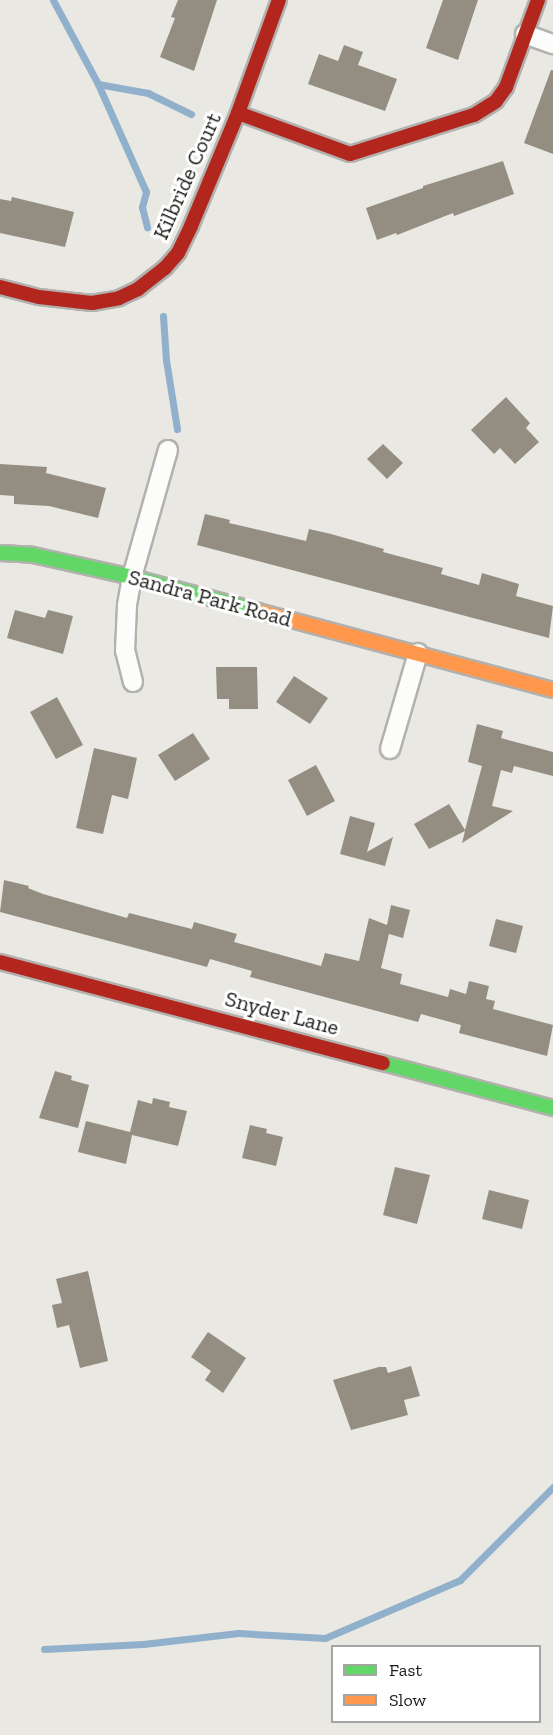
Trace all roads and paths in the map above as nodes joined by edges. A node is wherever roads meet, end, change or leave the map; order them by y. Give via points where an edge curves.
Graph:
1 (279, 0) edge
2 (538, 0) edge
3 (525, 34) junction
4 (553, 44) edge
5 (238, 113) junction
6 (0, 287) edge
7 (168, 450) dead end
8 (0, 553) edge
9 (132, 577) junction
10 (418, 653) junction
11 (133, 682) dead end
12 (553, 690) edge
13 (390, 749) dead end
14 (0, 962) edge
15 (553, 1108) edge

1 - 5 street, Kilbride Court
2 - 3 street
3 - 4 street
3 - 5 street via 506,87 488,108 366,152 333,150
5 - 6 street, Kilbride Court via 178,253 151,279 119,297 92,303 39,297
7 - 9 street
8 - 9 street, Sandra Park Road via 33,555
9 - 10 street, Sandra Park Road
9 - 11 street via 124,630
10 - 12 street, Sandra Park Road
10 - 13 street
14 - 15 street, Snyder Lane

